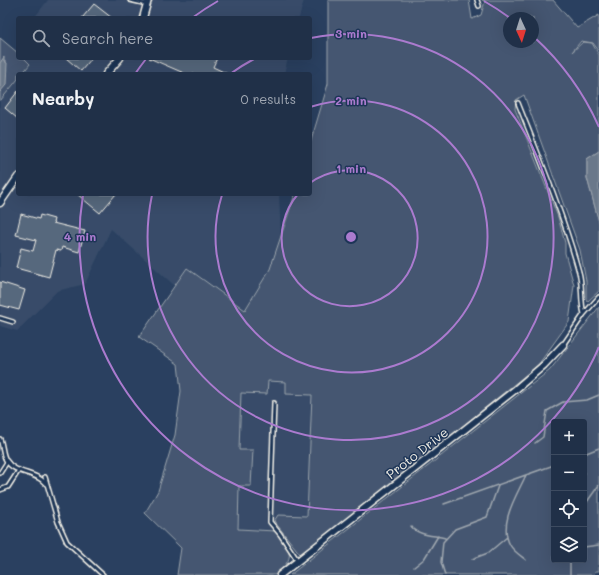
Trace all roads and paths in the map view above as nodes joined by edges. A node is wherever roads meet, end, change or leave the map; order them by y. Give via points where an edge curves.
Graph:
1 (130, 0) edge
2 (477, 0) edge
3 (148, 2) edge
4 (479, 6) dead end
5 (144, 16) edge
6 (118, 60) edge
7 (108, 72) edge
8 (518, 103) dead end
9 (16, 181) edge
10 (0, 203) edge
11 (599, 297) edge
12 (584, 314) junction
13 (0, 318) edge
14 (13, 322) dead end
15 (563, 344) joint
16 (274, 403) dead end
17 (0, 439) edge
18 (7, 462) junction
19 (19, 470) junction
20 (0, 473) edge
21 (45, 477) dead end
22 (49, 487) junction
23 (0, 490) edge
24 (298, 561) junction
25 (103, 575) edge
26 (280, 575) edge

1 - 3 lane
2 - 4 lane
3 - 5 street
6 - 7 street
8 - 12 lane via 558,204 580,274
9 - 10 street
11 - 12 lane
12 - 15 lane
13 - 14 lane
15 - 24 street, Proto Drive via 544,365 516,389
16 - 24 lane via 270,522
17 - 18 lane
18 - 19 lane
18 - 20 lane
19 - 22 lane via 41,478
19 - 23 lane via 8,487
21 - 22 lane
22 - 25 lane via 58,522 67,542
24 - 26 street, Proto Drive

